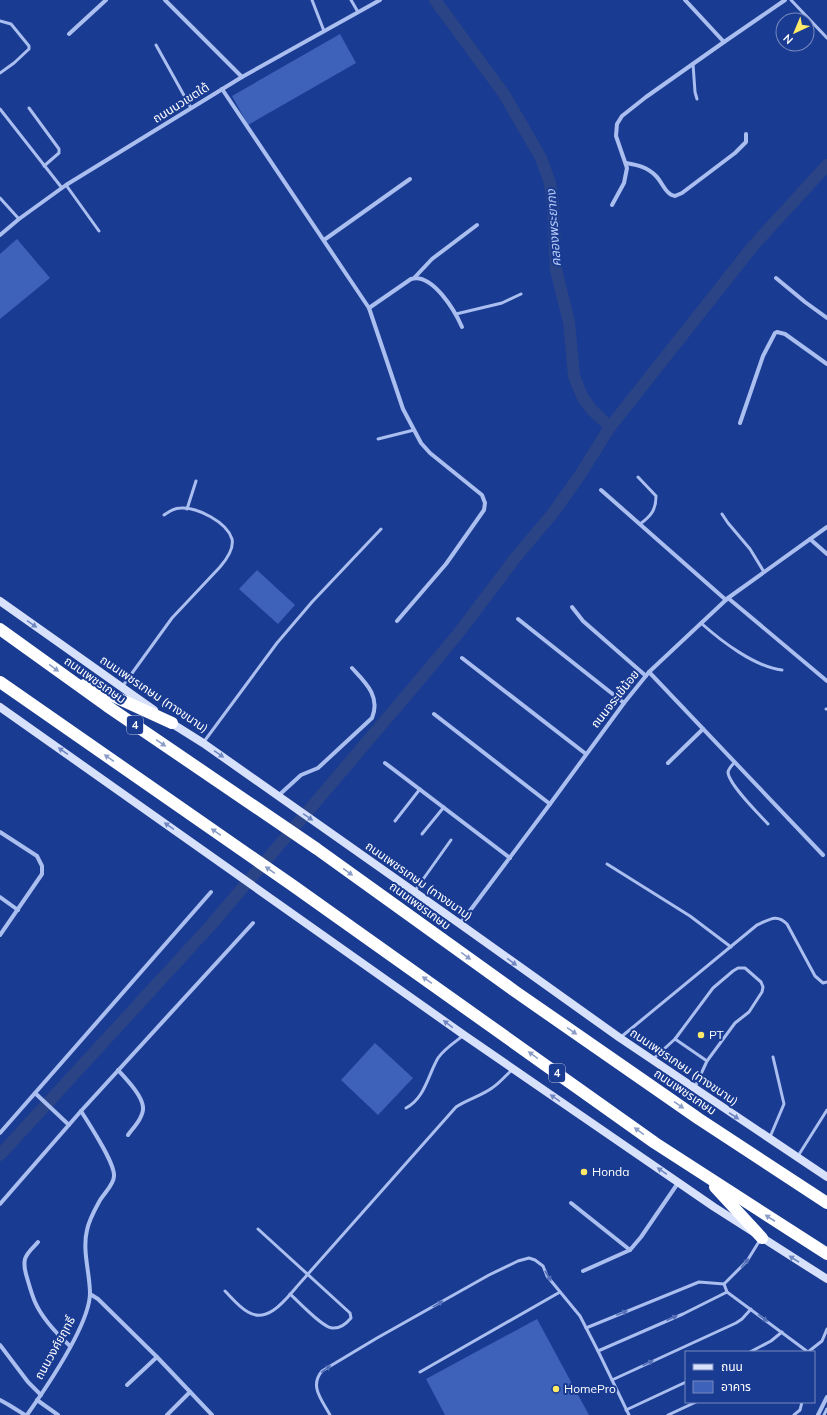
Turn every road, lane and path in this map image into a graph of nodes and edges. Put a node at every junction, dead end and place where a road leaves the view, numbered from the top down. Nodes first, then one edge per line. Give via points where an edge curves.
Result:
1 (106, 0) edge
2 (166, 0) edge
3 (312, 0) edge
4 (351, 0) edge
5 (380, 0) edge
6 (685, 0) edge
7 (785, 0) edge
8 (792, 0) edge
9 (358, 12) junction
10 (0, 22) edge
11 (324, 31) junction
12 (69, 34) dead end
13 (827, 38) edge
14 (724, 42) junction
15 (156, 45) dead end
16 (693, 64) junction
17 (0, 73) edge
18 (242, 77) junction
19 (222, 89) junction
20 (697, 99) dead end
21 (29, 108) dead end
22 (191, 108) junction
23 (0, 109) edge
24 (746, 134) dead end
25 (626, 163) junction
26 (44, 166) junction
27 (410, 179) dead end
28 (66, 185) junction
29 (62, 188) junction
30 (0, 198) edge
31 (612, 205) dead end
32 (19, 220) junction
33 (477, 225) dead end
34 (99, 231) dead end
35 (0, 236) edge
36 (324, 240) junction
37 (415, 277) junction
38 (776, 278) dead end
39 (521, 294) dead end
40 (369, 308) junction
41 (456, 314) junction
42 (827, 318) edge
43 (462, 327) dead end
44 (827, 364) edge
45 (740, 423) dead end
46 (414, 430) junction
47 (378, 439) dead end
48 (638, 477) dead end
49 (196, 481) dead end
50 (601, 490) dead end
51 (188, 508) junction
52 (722, 514) dead end
53 (164, 515) dead end
54 (640, 524) junction
55 (827, 527) edge
56 (380, 529) dead end
57 (810, 539) junction
58 (827, 554) edge
59 (764, 572) junction
60 (727, 599) junction
61 (0, 601) edge
62 (572, 607) dead end
63 (518, 619) dead end
64 (397, 621) dead end
65 (700, 623) junction
66 (0, 629) edge
67 (462, 658) dead end
68 (352, 668) dead end
69 (782, 670) dead end
70 (647, 674) junction
71 (0, 682) edge
72 (73, 682) junction
73 (827, 682) edge
74 (122, 687) junction
75 (0, 693) edge
76 (624, 703) junction
77 (0, 707) edge
78 (36, 707) junction
79 (434, 714) dead end
80 (172, 723) junction
81 (703, 729) junction
82 (203, 743) junction
83 (586, 754) junction
84 (735, 762) junction
85 (385, 763) dead end
86 (668, 763) dead end
87 (420, 789) junction
88 (281, 798) junction
89 (550, 804) junction
90 (444, 807) junction
91 (396, 821) dead end
92 (768, 824) dead end
93 (0, 832) edge
94 (422, 834) dead end
95 (451, 840) dead end
96 (824, 855) dead end
97 (510, 858) junction
98 (607, 864) dead end
99 (211, 892) dead end
100 (414, 892) junction
101 (0, 897) edge
102 (18, 910) junction
103 (253, 923) dead end
104 (460, 924) junction
105 (0, 935) edge
106 (731, 947) junction
107 (827, 982) edge
108 (464, 1035) junction
109 (620, 1038) junction
110 (675, 1039) junction
111 (773, 1057) dead end
112 (652, 1060) junction
113 (707, 1061) junction
114 (513, 1069) junction
115 (118, 1070) junction
116 (694, 1089) junction
117 (35, 1094) junction
118 (406, 1108) dead end
119 (827, 1110) edge
120 (82, 1111) junction
121 (69, 1125) junction
122 (0, 1133) edge
123 (128, 1135) dead end
124 (769, 1138) junction
125 (798, 1157) junction
126 (702, 1173) junction
127 (827, 1176) edge
128 (679, 1182) junction
129 (827, 1202) edge
130 (571, 1203) dead end
131 (0, 1204) edge
132 (258, 1229) dead end
133 (762, 1238) junction
134 (38, 1242) dead end
135 (630, 1250) junction
136 (827, 1254) edge
137 (583, 1271) dead end
138 (307, 1275) junction
139 (827, 1280) edge
140 (724, 1284) junction
141 (225, 1291) dead end
142 (560, 1292) junction
143 (726, 1292) junction
144 (90, 1294) junction
145 (290, 1294) junction
146 (751, 1309) junction
147 (586, 1328) junction
148 (827, 1329) edge
149 (782, 1332) junction
150 (0, 1344) edge
151 (70, 1346) junction
152 (598, 1351) junction
153 (752, 1351) edge
154 (807, 1351) edge
155 (809, 1351) edge
156 (157, 1357) junction
157 (420, 1372) dead end
158 (612, 1380) junction
159 (685, 1382) edge
160 (127, 1385) dead end
161 (190, 1392) junction
162 (41, 1395) junction
163 (827, 1397) edge
164 (0, 1400) edge
165 (37, 1400) junction
166 (694, 1403) edge
167 (802, 1403) edge
168 (827, 1409) edge
169 (626, 1410) junction
170 (26, 1415) edge
171 (58, 1415) edge
172 (167, 1415) edge
173 (212, 1415) edge
174 (330, 1415) edge
175 (629, 1415) edge
176 (668, 1415) edge
177 (794, 1415) edge
178 (818, 1415) edge
179 (824, 1415) edge

1 - 12 street
2 - 18 street
3 - 11 lane
4 - 9 lane
5 - 9 street, ถนนนวเขตใต้
6 - 14 street
7 - 14 street
8 - 13 lane
9 - 11 street, ถนนนวเขตใต้
10 - 17 lane via 11,24 29,49
11 - 18 street, ถนนนวเขตใต้
14 - 16 street
15 - 22 lane
16 - 20 lane
16 - 25 street via 622,116 617,124 616,136
18 - 19 street, ถนนนวเขตใต้
19 - 22 street, ถนนนวเขตใต้
19 - 36 street
21 - 26 lane via 59,149 59,153
22 - 28 street, ถนนนวเขตใต้
23 - 26 lane
24 - 25 street via 746,142 735,154 675,196 670,194 646,168
25 - 31 street via 624,183
26 - 29 lane
27 - 36 street
28 - 29 street, ถนนนวเขตใต้
28 - 34 lane
29 - 32 street, ถนนนวเขตใต้
30 - 32 lane
32 - 35 street, ถนนนวเขตใต้
33 - 37 street via 432,259
36 - 40 street
37 - 40 street
37 - 41 street via 428,282 441,292
38 - 42 street
39 - 41 lane via 502,303
40 - 46 street via 403,408
41 - 43 street
44 - 45 street via 785,334 775,333 763,356
46 - 47 lane
46 - 64 street via 430,453 482,496 485,503 484,510 446,564
48 - 54 lane via 656,496 651,516
49 - 51 lane
50 - 54 street
51 - 53 lane via 172,509
51 - 74 lane via 219,522 232,540 230,550 220,567 172,618
52 - 59 lane via 750,549
54 - 60 street
55 - 57 street, ถนนจระเข้น้อย
56 - 82 lane via 276,643
57 - 58 street
57 - 59 street, ถนนจระเข้น้อย
59 - 60 street, ถนนจระเข้น้อย
60 - 65 street, ถนนจระเข้น้อย
60 - 73 street
61 -> 74 main road, ถนนเพชรเกษม (ทางขนาน) / 4
62 - 70 street via 583,621
63 - 76 street
65 - 69 lane via 752,660 772,669
65 - 70 street, ถนนจระเข้น้อย
66 -> 72 highway, ถนนเพชรเกษม / 4
67 - 83 street
68 - 88 street via 372,691 375,711 372,718 318,768 301,775
70 - 76 street, ถนนจระเข้น้อย
70 - 81 street
71 - 78 highway, 4
72 - 80 highway via 100,690
72 -> 129 highway, ถนนเพชรเกษม / 4 via 699,1119
74 - 80 main road, ถนนเพชรเกษม (ทางขนาน) / 4
75 - 78 highway
76 - 83 street, ถนนจระเข้น้อย
108 -> 77 main road, 4
126 -> 78 highway, 4 via 655,1143
79 - 89 street
80 - 82 main road, ถนนเพชรเกษม (ทางขนาน) / 4
81 - 84 street
81 - 86 street
82 -> 88 main road, ถนนเพชรเกษม (ทางขนาน) / 4
83 - 89 street, ถนนจระเข้น้อย
84 - 92 lane via 729,770 729,776 739,792
84 - 96 street
85 - 87 street
87 - 90 street
87 - 91 lane
88 -> 100 main road, ถนนเพชรเกษม (ทางขนาน) / 4
89 - 97 street, ถนนจระเข้น้อย
90 - 94 lane
90 - 97 street
93 - 102 street via 37,856 42,866 42,874
95 - 100 lane
97 - 104 street, ถนนจระเข้น้อย
98 - 106 lane via 690,916
99 - 117 street
100 - 104 main road, ถนนเพชรเกษม (ทางขนาน) / 4
101 - 102 street
102 - 105 street
103 - 115 street
104 -> 109 main road, ถนนเพชรเกษม (ทางขนาน) / 4
106 - 107 lane via 757,925 774,917 782,919 815,976
106 - 109 lane
108 - 114 main road, 4
108 - 118 lane via 438,1059 420,1095
109 - 112 main road, ถนนเพชรเกษม (ทางขนาน) / 4
110 - 112 lane
110 - 113 lane
110 - 113 lane via 713,988 733,971 745,968 761,982 762,992 749,1012 735,1023
111 - 124 lane via 784,1104
112 - 116 main road, ถนนเพชรเกษม (ทางขนาน) / 4
113 - 116 lane
128 -> 114 main road, 4
114 - 138 lane via 493,1088 456,1107
115 - 120 street
115 - 123 street via 136,1092 143,1107 139,1120
116 -> 124 main road, ถนนเพชรเกษม (ทางขนาน) / 4
117 - 121 street
117 - 122 street
119 - 125 lane
120 - 121 street
120 - 144 street, ถนนวงศ์ยฤทธิ์ via 112,1165 114,1177 86,1231
121 - 131 street
124 - 125 main road, ถนนเพชรเกษม (ทางขนาน) / 4
125 - 127 main road, ถนนเพชรเกษม (ทางขนาน) / 4
126 - 133 highway
136 -> 126 highway, 4
128 - 133 main road, 4
128 - 135 street
130 - 135 street
132 - 138 lane
139 -> 133 main road, 4
140 -> 133 lane via 747,1261
134 - 151 street via 26,1255 25,1260 25,1269 35,1302 58,1335
135 - 137 street
138 - 145 lane
138 - 145 lane via 350,1313 351,1318 340,1327 330,1328
140 - 143 lane
147 -> 140 lane via 699,1282
141 - 145 lane via 246,1311 257,1316 275,1309
142 - 147 lane via 580,1316
142 - 157 lane
174 -> 142 lane via 318,1393 316,1382 322,1371 489,1275 529,1258 543,1266 547,1276
143 - 146 lane
152 -> 143 lane via 705,1304
144 - 151 street, ถนนวงศ์ยฤทธิ์ via 84,1318
144 - 156 street
146 -> 149 lane
158 -> 146 lane via 736,1323
147 - 152 lane
148 - 155 lane via 822,1341
149 - 153 lane
149 - 154 lane
150 - 162 street
151 - 162 street, ถนนวงศ์ยฤทธิ์
152 - 158 lane
156 - 160 street
156 - 161 street
158 - 169 lane
159 - 169 lane
161 - 172 street
161 - 173 street
162 - 165 street, ถนนวงศ์ยฤทธิ์
163 - 178 street
164 - 170 street
165 - 170 street, ถนนวงศ์ยฤทธิ์
165 - 171 street
166 - 176 lane
167 - 177 lane via 800,1410
168 - 179 lane
169 - 175 lane

